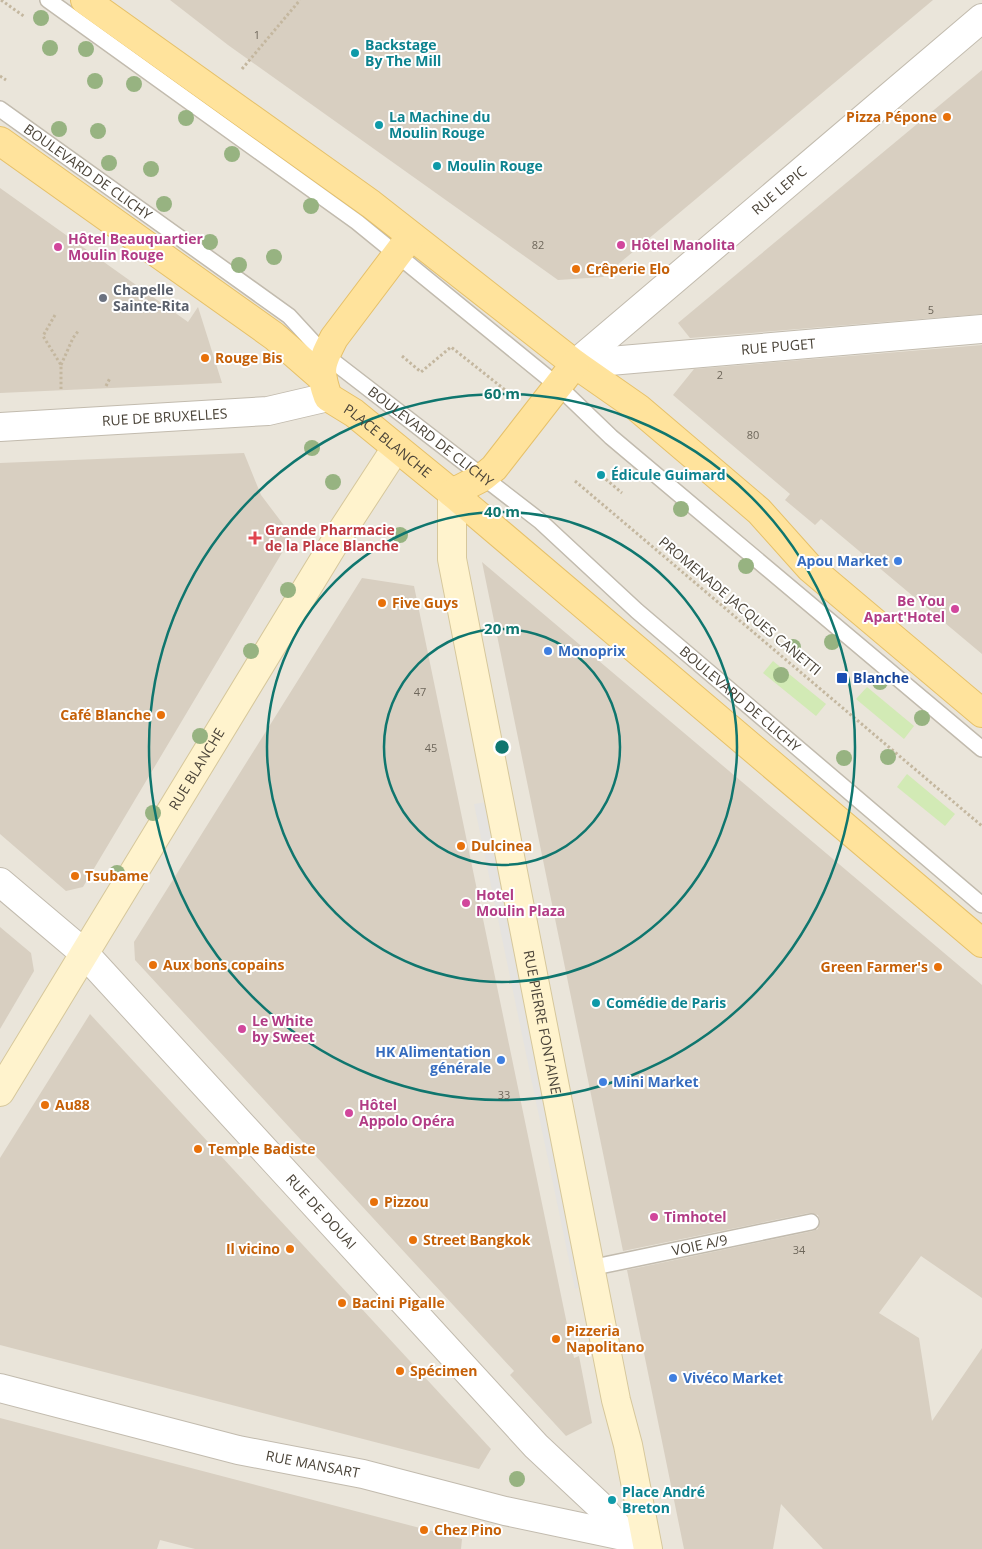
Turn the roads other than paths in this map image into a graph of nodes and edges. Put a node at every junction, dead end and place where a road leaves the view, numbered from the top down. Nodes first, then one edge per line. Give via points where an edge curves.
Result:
1 (48, 0) edge
2 (85, 0) edge
3 (982, 18) edge
4 (0, 109) edge
5 (0, 142) edge
6 (404, 246) junction
7 (982, 329) edge
8 (575, 364) junction
9 (324, 376) junction
10 (558, 386) junction
11 (0, 427) edge
12 (396, 448) junction
13 (483, 477) junction
14 (452, 493) junction
15 (982, 713) edge
16 (982, 749) edge
17 (0, 882) edge
18 (982, 905) edge
19 (982, 943) edge
20 (84, 953) junction
21 (0, 1092) edge
22 (811, 1222) dead end
23 (590, 1268) junction
24 (0, 1388) edge
25 (638, 1545) edge

1 - 6 lane via 321,196
2 - 6 main road via 371,204
3 - 8 street, RUE LEPIC
4 - 9 lane, BOULEVARD DE CLICHY via 288,316
5 - 9 main road, BOULEVARD DE CLICHY via 274,336
6 - 8 main road
6 - 9 main road via 334,338
6 - 10 lane
7 - 8 street, RUE PUGET
8 - 10 main road
8 - 15 main road via 638,408 751,504 810,568
9 - 11 street, RUE DE BRUXELLES via 268,411
9 - 12 main road, PLACE BLANCHE via 354,413
9 - 13 lane, BOULEVARD DE CLICHY
10 - 13 main road via 494,468
10 - 16 lane via 600,427
12 - 14 main road, PLACE BLANCHE
12 - 20 street, RUE BLANCHE via 338,537
13 - 14 main road
13 - 18 lane, BOULEVARD DE CLICHY via 540,521 637,612
14 - 19 main road
14 - 23 street, RUE PIERRE FONTAINE via 454,568
17 - 20 street, RUE DE DOUAI
20 - 21 street, RUE BLANCHE
20 - 25 street, RUE DE DOUAI via 536,1446
22 - 23 lane, VOIE A/9
23 - 25 street, RUE PIERRE FONTAINE
24 - 25 street, RUE MANSART via 238,1450 363,1474

